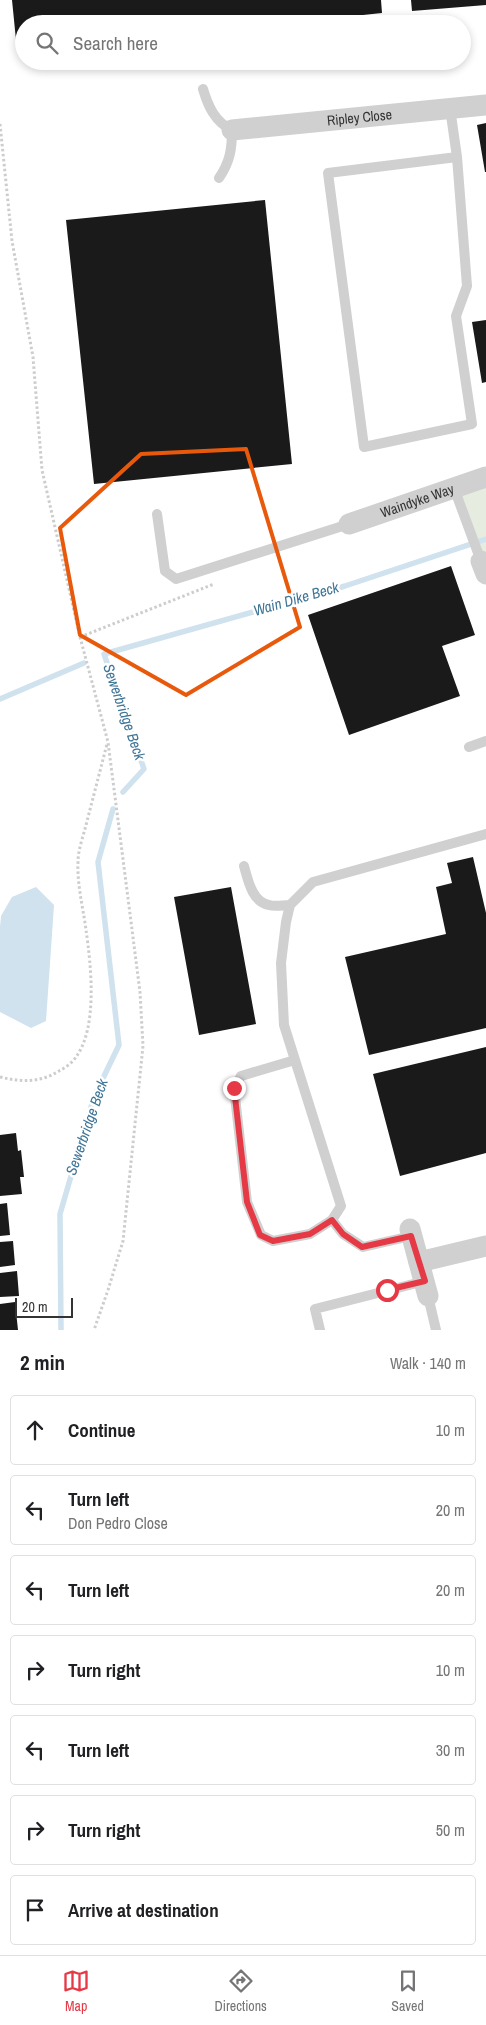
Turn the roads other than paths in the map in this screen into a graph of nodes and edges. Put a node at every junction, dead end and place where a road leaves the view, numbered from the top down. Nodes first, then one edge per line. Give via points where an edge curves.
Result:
1 (203, 89) dead end
2 (486, 105) edge
3 (450, 108) junction
4 (232, 130) junction
5 (457, 157) junction
6 (219, 178) dead end
7 (486, 477) edge
8 (454, 488) junction
9 (157, 514) dead end
10 (348, 524) joint
11 (483, 568) edge
12 (486, 741) edge
13 (469, 746) dead end
14 (486, 834) edge
15 (244, 866) dead end
16 (290, 905) junction
17 (295, 1060) junction
18 (332, 1220) junction
19 (411, 1233) joint
20 (486, 1246) edge
21 (424, 1280) junction
22 (320, 1330) edge
23 (436, 1330) edge

1 - 4 lane via 218,121
2 - 3 street, Ripley Close
3 - 4 street, Ripley Close
3 - 5 lane
4 - 6 lane via 230,158
5 - 5 lane via 328,173 364,447 472,424 456,316 467,286
7 - 8 street, Waindyke Way
8 - 10 street, Waindyke Way
8 - 11 lane
9 - 10 lane via 165,571 176,579
12 - 13 lane
14 - 16 lane via 313,882
15 - 16 lane via 250,888 260,900 268,905
16 - 17 lane via 281,963 284,1025
17 - 18 lane via 341,1206
17 - 18 lane via 241,1076 234,1088 247,1202 260,1235 273,1241 310,1234
18 - 19 lane via 343,1234 362,1247
19 - 21 street
20 - 21 street
21 - 22 lane via 315,1309
21 - 23 lane

